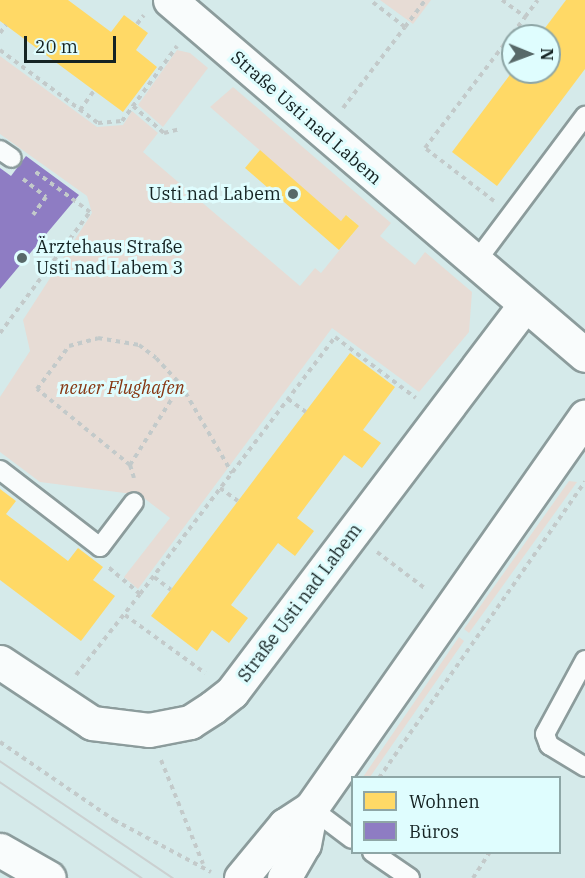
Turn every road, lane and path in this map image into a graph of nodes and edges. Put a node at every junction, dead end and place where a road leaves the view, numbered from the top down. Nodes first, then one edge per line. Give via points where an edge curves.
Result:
1 (170, 0) edge
2 (370, 0) edge
3 (425, 0) edge
4 (502, 0) edge
5 (538, 0) edge
6 (525, 17) junction
7 (195, 22) junction
8 (6, 25) dead end
9 (405, 27) junction
10 (0, 33) edge
11 (0, 50) edge
12 (94, 91) dead end
13 (133, 106) junction
14 (80, 110) junction
15 (585, 116) edge
16 (180, 129) dead end
17 (324, 133) junction
18 (37, 173) dead end
19 (22, 179) dead end
20 (512, 214) junction
21 (33, 215) dead end
22 (475, 263) junction
23 (525, 305) junction
24 (0, 333) edge
25 (585, 355) edge
26 (181, 385) junction
27 (288, 399) junction
28 (306, 412) dead end
29 (440, 417) junction
30 (581, 433) edge
31 (130, 465) junction
32 (0, 470) edge
33 (232, 473) junction
34 (585, 482) edge
35 (220, 488) junction
36 (238, 501) dead end
37 (134, 502) joint
38 (352, 534) junction
39 (100, 547) junction
40 (154, 576) junction
41 (171, 590) dead end
42 (140, 594) junction
43 (453, 609) junction
44 (125, 615) junction
45 (585, 660) edge
46 (0, 662) edge
47 (232, 692) junction
48 (55, 701) junction
49 (149, 730) junction
50 (0, 742) edge
51 (585, 768) edge
52 (380, 776) edge
53 (310, 808) junction
54 (351, 838) edge
55 (0, 850) edge
56 (489, 854) edge
57 (376, 856) edge
58 (48, 878) edge
59 (241, 878) edge
60 (284, 878) edge
61 (382, 878) edge
62 (410, 878) edge
63 (473, 878) edge

1 - 7 street, Straße Usti nad Labem
2 - 9 path
3 - 9 path
4 - 6 path
5 - 6 path
6 - 20 path via 425,148
7 - 13 path
7 - 17 street, Straße Usti nad Labem
8 - 10 path
9 - 17 path
11 - 14 path
12 - 14 path
13 - 14 path via 122,121 98,123
13 - 16 path via 164,133
15 - 20 lane
17 - 22 street, Straße Usti nad Labem
18 - 24 path via 90,212
19 - 21 path via 46,197
20 - 22 lane
22 - 23 street, Straße Usti nad Labem
23 - 25 street, Straße Usti nad Labem
23 - 29 street, Straße Usti nad Labem
26 - 31 path
26 - 31 path via 139,345 98,338 69,346 37,389
26 - 33 path
27 - 28 path
27 - 29 path via 334,337
27 - 33 path
29 - 38 street, Straße Usti nad Labem
30 - 43 street
31 - 37 path via 140,495
32 - 39 lane
33 - 35 path
34 - 52 path
35 - 36 path
35 - 40 path
37 - 39 lane
38 - 43 path
38 - 47 street, Straße Usti nad Labem
39 - 42 path via 112,574
40 - 41 path
40 - 42 path
42 - 44 path
43 - 53 street
44 - 47 path
44 - 48 path
45 - 51 lane via 545,734 549,745
46 - 48 street, Straße Usti nad Labem
47 - 49 street, Straße Usti nad Labem via 190,722
48 - 49 street, Straße Usti nad Labem via 92,723
49 - 50 path via 203,865 114,820
53 - 54 lane
53 - 59 street via 285,825
53 - 60 street via 304,844
55 - 58 street
56 - 63 path
57 - 61 lane
57 - 62 lane

